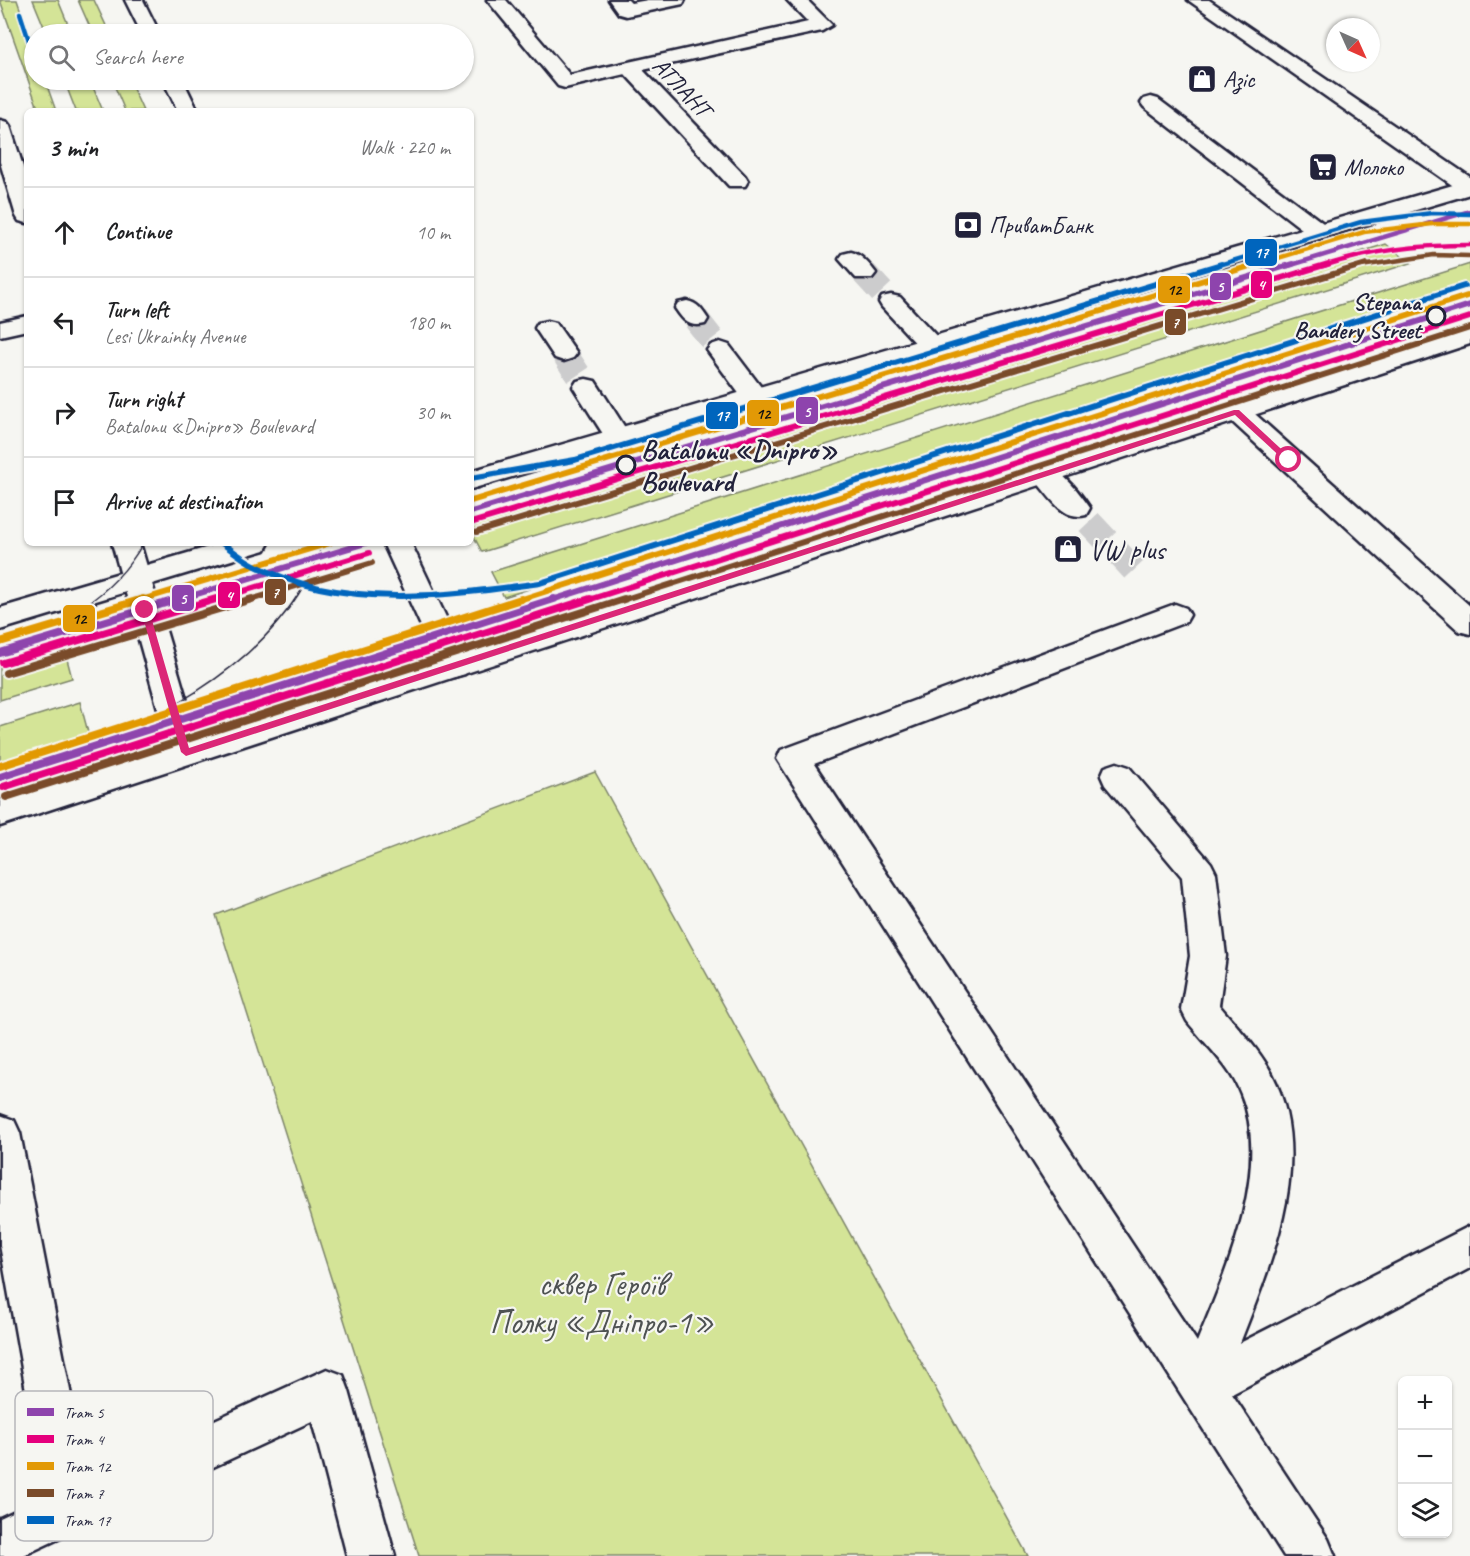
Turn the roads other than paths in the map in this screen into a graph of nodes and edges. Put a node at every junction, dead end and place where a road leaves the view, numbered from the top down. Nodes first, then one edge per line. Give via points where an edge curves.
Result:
1 (134, 0) edge
2 (496, 0) edge
3 (618, 0) edge
4 (676, 0) edge
5 (796, 0) edge
6 (1197, 0) edge
7 (146, 24) edge
8 (634, 73) junction
9 (178, 90) edge
10 (1151, 103) dead end
11 (187, 108) edge
12 (0, 126) edge
13 (1470, 187) edge
14 (24, 206) edge
15 (1319, 231) junction
16 (891, 302) tunnel mouth
17 (24, 324) edge
18 (547, 328) dead end
19 (0, 329) edge
20 (1470, 336) edge
21 (931, 345) junction
22 (720, 350) tunnel mouth
23 (564, 353) tunnel mouth
24 (586, 387) tunnel mouth
25 (755, 397) junction
26 (1236, 412) junction
27 (618, 437) junction
28 (1045, 474) junction
29 (474, 479) edge
30 (1076, 508) tunnel mouth
31 (127, 546) edge
32 (245, 546) edge
33 (398, 546) edge
34 (136, 578) junction
35 (1175, 615) dead end
36 (0, 619) edge
37 (1470, 623) edge
38 (454, 666) junction
39 (186, 752) junction
40 (1117, 776) dead end
41 (0, 813) edge
42 (0, 1133) edge
43 (1470, 1246) edge
44 (1200, 1387) junction
45 (48, 1391) edge
46 (213, 1444) edge
47 (15, 1535) edge
48 (0, 1542) edge
49 (372, 1556) edge
50 (1311, 1556) edge

1 - 7 main road
2 - 8 main road, АТЛАНТ via 565,82
3 - 4 main road via 626,10
5 - 8 main road, АТЛАНТ via 822,25
6 - 13 main road
8 - 8 main road, АТЛАНТ via 644,84 652,92 660,100 667,108 675,116 683,124 690,132 698,141 706,149 737,181 712,156 704,147 696,138 672,112
9 - 11 main road
10 - 15 main road
12 - 14 main road
13 - 15 main road
15 - 21 main road
16 - 21 main road
17 - 19 main road
18 - 23 main road
20 - 26 main road
21 - 25 main road
22 - 25 main road
24 - 27 main road
25 - 27 main road
26 - 28 main road
26 - 37 main road
27 - 29 main road
28 - 30 main road
28 - 38 main road
31 - 34 main road
32 - 34 main road
33 - 38 main road
34 - 36 main road
34 - 39 main road
35 - 44 main road via 793,759
38 - 39 main road
39 - 41 main road
40 - 44 main road via 1199,873 1208,956 1200,1010 1258,1087 1273,1131 1262,1220
42 - 45 main road
43 - 44 main road
44 - 50 main road
46 - 49 main road via 327,1391
47 - 48 main road

